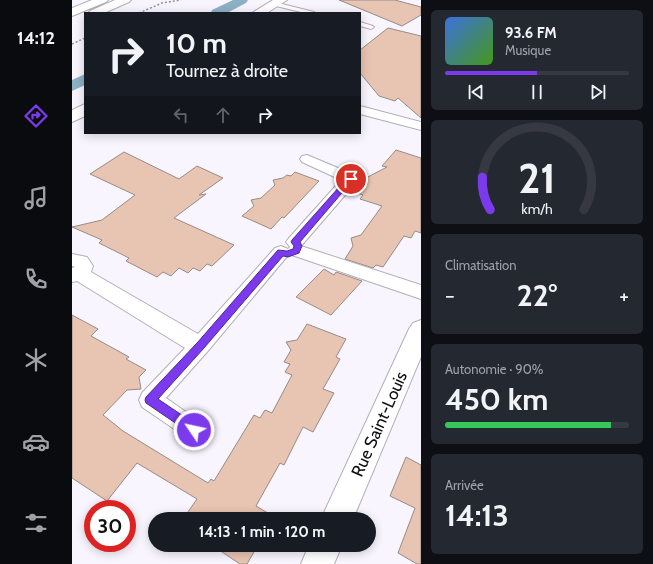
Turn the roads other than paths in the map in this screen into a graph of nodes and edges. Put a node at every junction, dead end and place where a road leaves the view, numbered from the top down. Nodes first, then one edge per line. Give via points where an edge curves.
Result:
1 (102, 0) edge
2 (125, 0) edge
3 (277, 2) edge
4 (72, 12) edge
5 (96, 12) edge
6 (260, 12) edge
7 (309, 12) edge
8 (84, 17) edge
9 (72, 22) edge
10 (361, 24) edge
11 (371, 27) dead end
12 (84, 110) edge
13 (361, 110) edge
14 (72, 117) edge
15 (421, 126) edge
16 (307, 159) dead end
17 (291, 248) junction
18 (74, 270) edge
19 (421, 292) edge
20 (421, 329) edge
21 (200, 346) junction
22 (194, 430) dead end
23 (341, 512) edge
24 (323, 552) edge
25 (318, 564) edge

1 - 4 main road
2 - 5 main road
3 - 6 main road
3 - 7 lane
8 - 9 main road
10 - 11 lane
12 - 14 main road
13 - 15 street
16 - 17 street via 351,179
17 - 19 street
17 - 21 street
18 - 21 street
20 - 23 main road, Rue Saint-Louis
21 - 22 street via 150,400
24 - 25 main road

